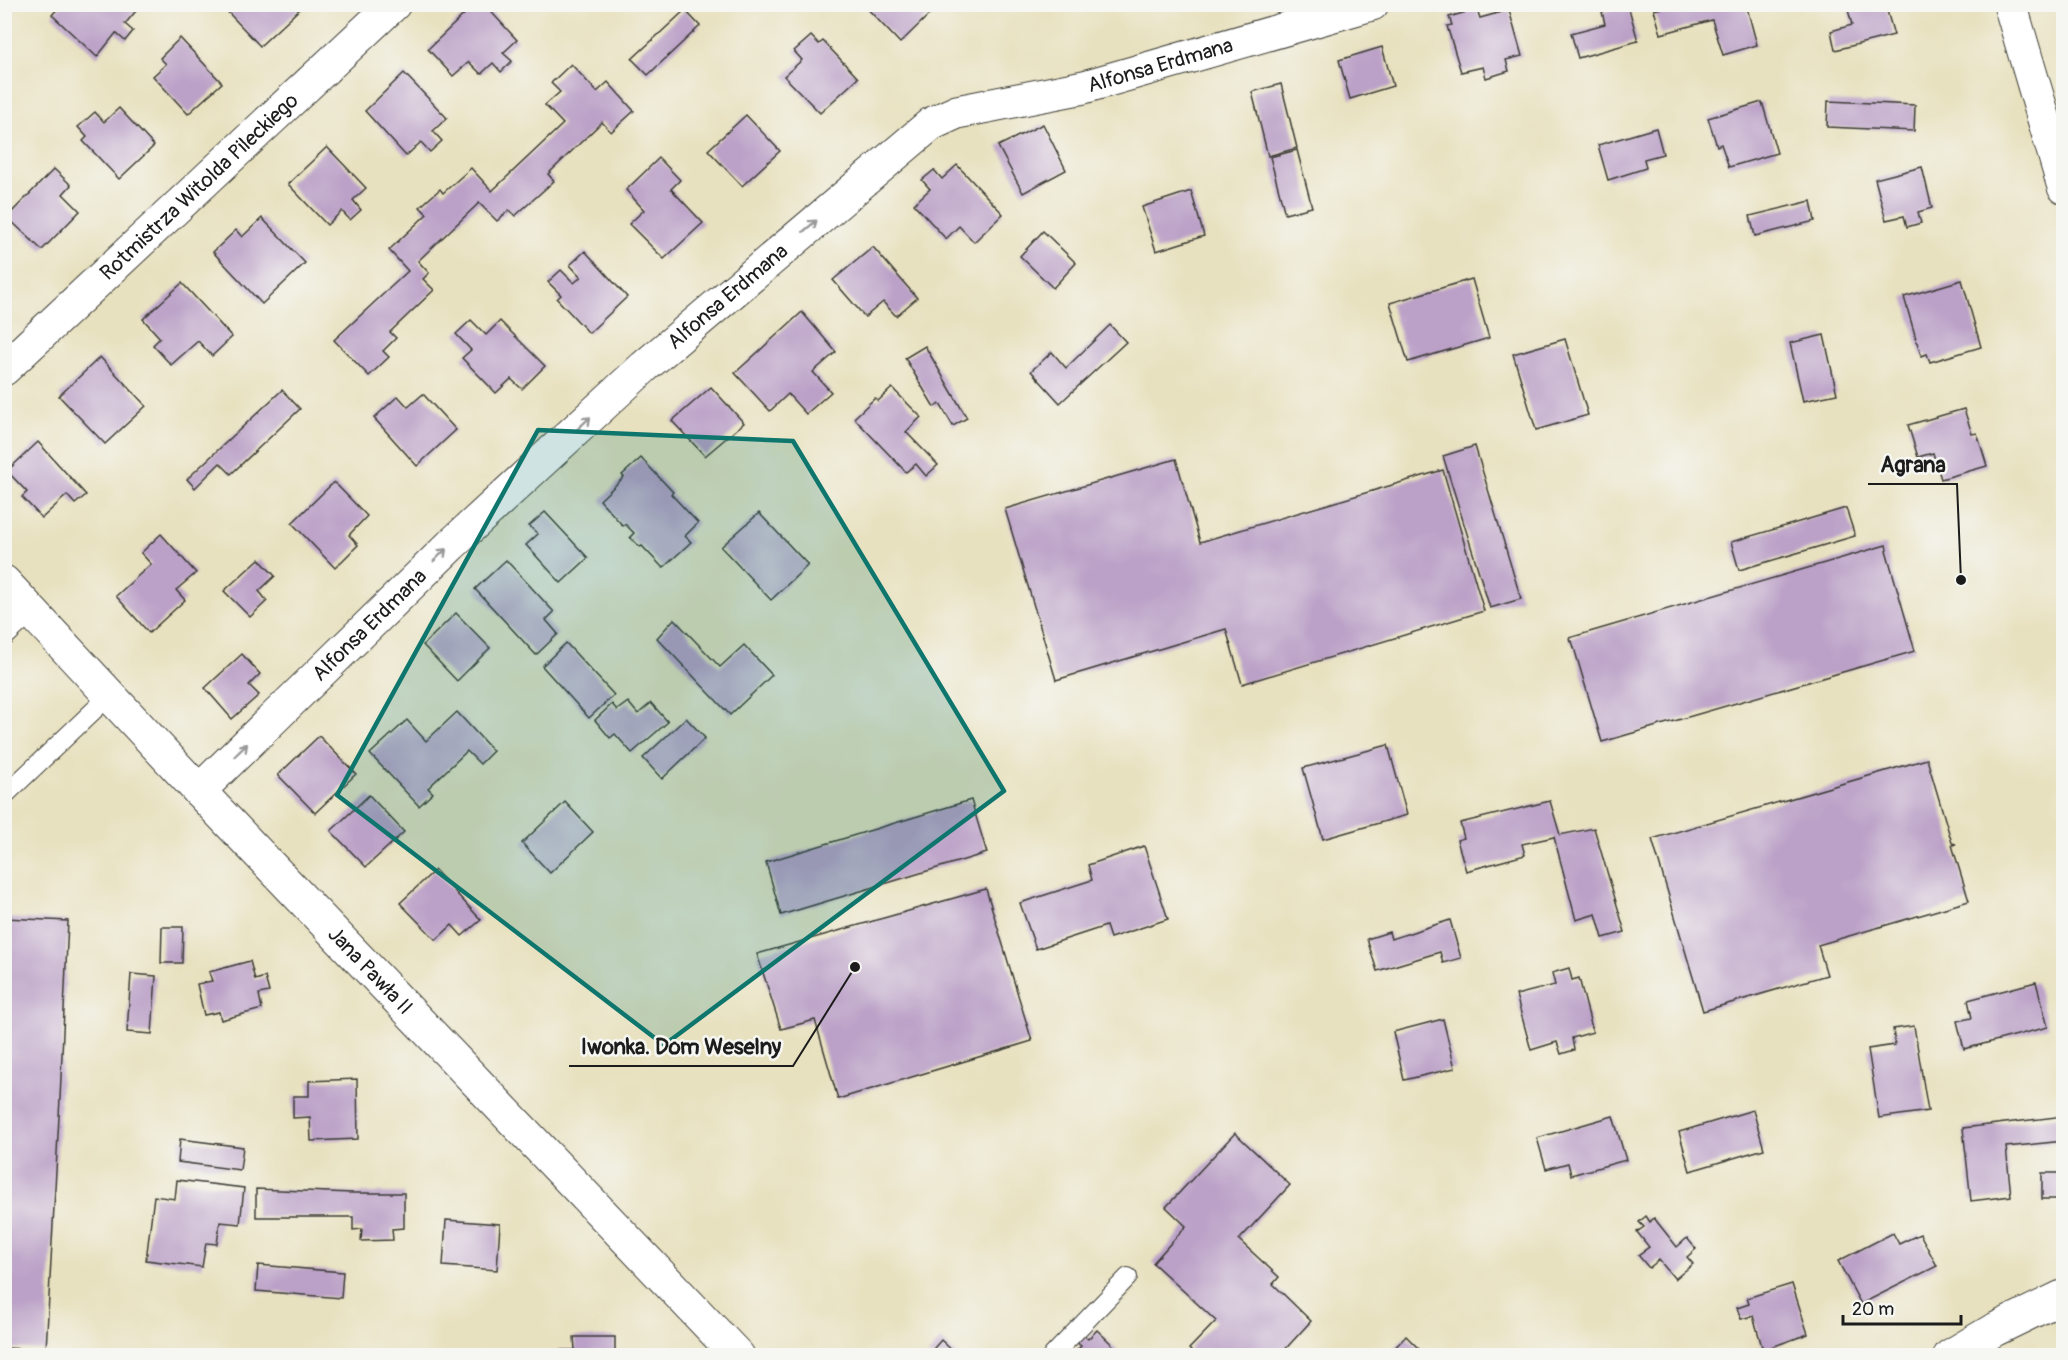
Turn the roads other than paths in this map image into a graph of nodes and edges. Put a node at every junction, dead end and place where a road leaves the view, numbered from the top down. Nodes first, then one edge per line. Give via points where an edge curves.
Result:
1 (394, 4) edge
2 (1372, 4) edge
3 (2010, 4) edge
4 (2064, 188) edge
5 (4, 369) edge
6 (4, 582) edge
7 (33, 612) junction
8 (4, 638) edge
9 (110, 695) junction
10 (199, 791) junction
11 (4, 796) edge
12 (1128, 1277) dead end
13 (2064, 1296) edge
14 (738, 1356) edge
15 (1052, 1356) edge
16 (1950, 1356) edge

1 - 5 street, Rotmistrza Witolda Pileckiego
10 -> 2 street, Alfonsa Erdmana via 451,545 644,367 930,124 957,112 1084,87
3 - 4 street
6 - 7 street, Jana Pawła II
7 - 8 lane
7 - 9 street, Jana Pawła II
9 - 10 street, Jana Pawła II
9 - 11 lane
10 - 14 street, Jana Pawła II
12 - 15 lane
13 - 16 street

